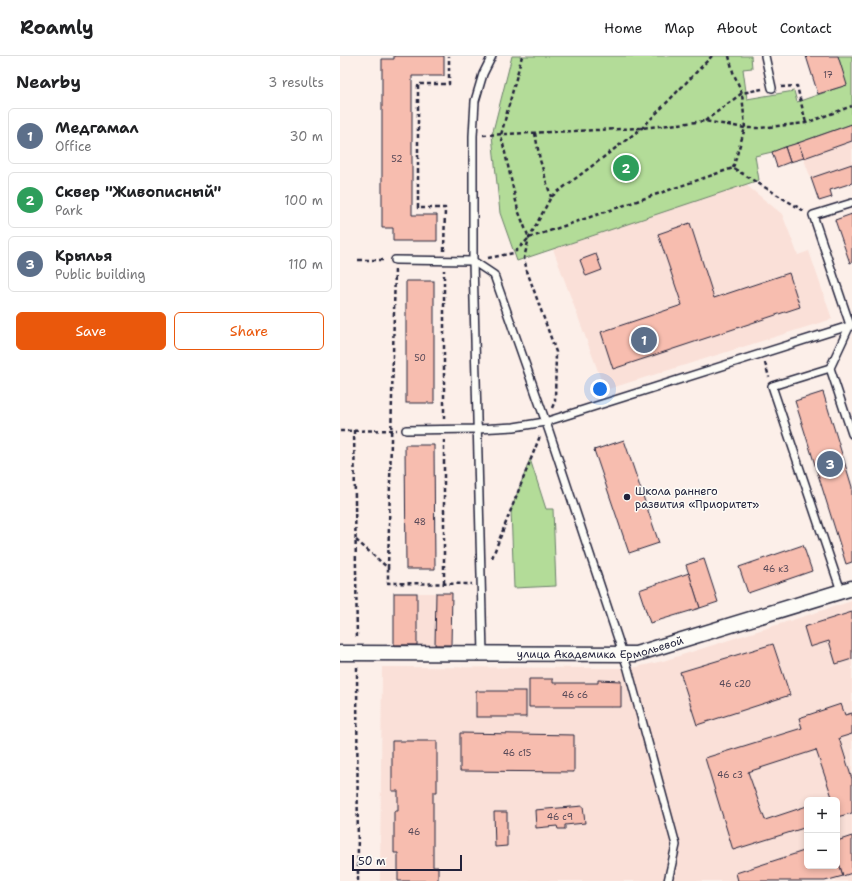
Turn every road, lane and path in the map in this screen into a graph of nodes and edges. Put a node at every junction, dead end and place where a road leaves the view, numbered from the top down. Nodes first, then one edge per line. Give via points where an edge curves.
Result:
1 (449, 56) edge
2 (492, 56) edge
3 (522, 56) edge
4 (712, 56) edge
5 (729, 56) edge
6 (765, 56) edge
7 (772, 88) junction
8 (742, 92) junction
9 (852, 106) edge
10 (705, 121) junction
11 (806, 123) junction
12 (642, 128) junction
13 (745, 128) junction
14 (535, 133) junction
15 (501, 135) junction
16 (473, 136) junction
17 (733, 168) junction
18 (551, 197) junction
19 (852, 203) edge
20 (813, 215) junction
21 (529, 238) junction
22 (358, 260) dead end
23 (395, 260) junction
24 (444, 260) junction
25 (473, 261) junction
26 (851, 325) edge
27 (764, 360) dead end
28 (830, 368) junction
29 (772, 386) junction
30 (545, 422) junction
31 (444, 429) junction
32 (478, 429) junction
33 (391, 430) junction
34 (406, 430) joint
35 (340, 431) edge
36 (852, 434) edge
37 (356, 540) dead end
38 (490, 562) dead end
39 (388, 568) junction
40 (444, 583) junction
41 (460, 584) dead end
42 (847, 589) edge
43 (340, 653) edge
44 (483, 654) junction
45 (623, 655) junction
46 (668, 881) edge

1 - 24 path via 449,84 418,84 418,208 445,208
2 - 16 lane via 483,74 475,101
3 - 15 path
4 - 12 path
5 - 8 path
6 - 7 lane
7 - 8 path
7 - 11 path via 797,86
8 - 10 path
8 - 13 path
9 - 11 path
10 - 12 path
10 - 13 path
11 - 13 path
12 - 14 path
12 - 18 path
13 - 17 path
14 - 15 path
14 - 18 path
15 - 16 path
15 - 21 path via 518,210
16 - 25 lane
17 - 20 path
17 - 21 path
18 - 21 path
19 - 20 lane
20 - 26 lane
21 - 25 path via 514,253
21 - 30 path via 524,258 527,272 556,352 555,401
22 - 23 path
23 - 24 lane
23 - 33 path
24 - 25 lane
24 - 31 path
25 - 30 lane via 494,275
25 - 32 lane
26 - 28 lane
26 - 30 lane
27 - 29 path
28 - 29 lane
28 - 36 lane
29 - 42 lane
30 - 32 lane
30 - 38 path
30 - 45 lane
31 - 32 lane
31 - 34 lane
31 - 40 path
32 - 44 lane
33 - 34 path
33 - 35 path
33 - 39 path
37 - 39 path
39 - 40 path via 388,583
40 - 41 path
42 - 45 street, улица Академика Ермольевой via 656,649
43 - 44 street, улица Академика Ермольевой
44 - 45 street, улица Академика Ермольевой
45 - 46 lane via 676,845

